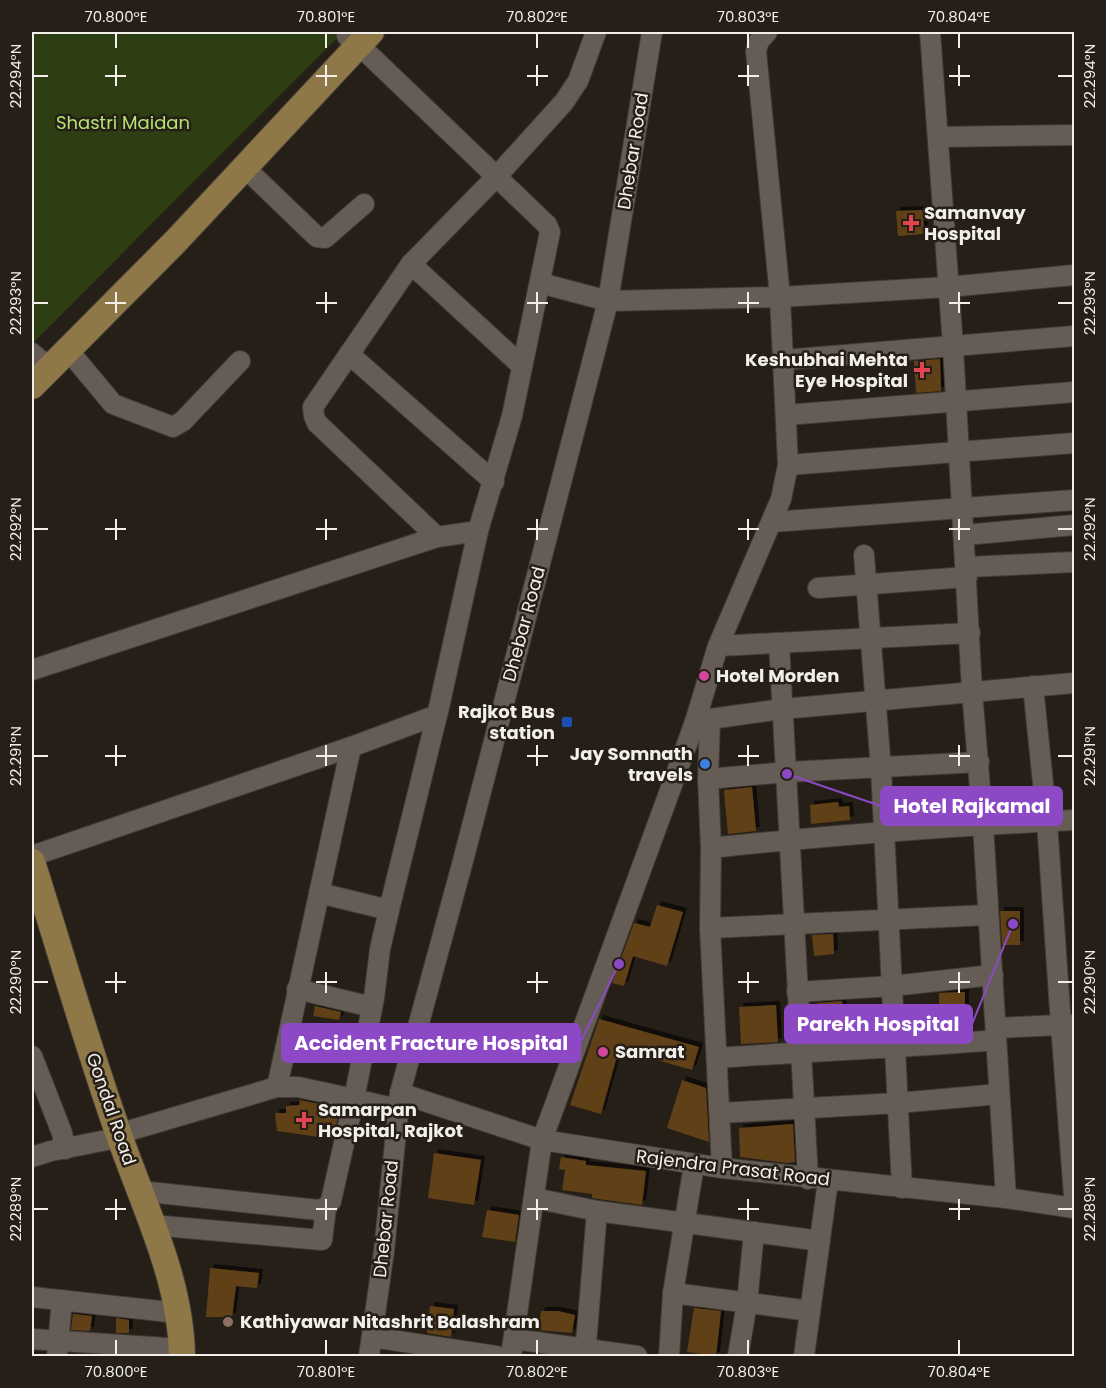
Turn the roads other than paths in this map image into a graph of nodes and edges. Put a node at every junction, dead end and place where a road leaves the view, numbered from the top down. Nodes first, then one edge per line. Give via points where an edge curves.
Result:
1 (596, 32) edge
2 (652, 32) edge
3 (767, 32) edge
4 (930, 32) edge
5 (357, 36) edge
6 (1074, 135) edge
7 (938, 137) junction
8 (244, 167) junction
9 (496, 176) junction
10 (364, 204) dead end
11 (411, 264) junction
12 (1074, 276) edge
13 (540, 283) junction
14 (948, 287) junction
15 (780, 297) junction
16 (608, 301) junction
17 (1074, 336) edge
18 (953, 346) junction
19 (68, 350) junction
20 (349, 354) junction
21 (34, 359) edge
22 (784, 360) junction
23 (240, 361) dead end
24 (522, 366) junction
25 (32, 386) edge
26 (1074, 392) edge
27 (956, 402) junction
28 (786, 415) junction
29 (1074, 443) edge
30 (960, 451) junction
31 (788, 465) junction
32 (494, 483) junction
33 (1074, 500) edge
34 (962, 510) junction
35 (772, 522) junction
36 (1074, 525) edge
37 (478, 531) junction
38 (964, 535) junction
39 (437, 537) junction
40 (864, 555) dead end
41 (1074, 562) edge
42 (967, 572) junction
43 (866, 584) junction
44 (818, 588) dead end
45 (970, 633) junction
46 (870, 639) junction
47 (779, 643) junction
48 (718, 646) junction
49 (32, 670) edge
50 (1074, 683) edge
51 (1033, 687) junction
52 (972, 691) junction
53 (876, 702) junction
54 (782, 709) junction
55 (437, 715) junction
56 (702, 720) junction
57 (351, 747) junction
58 (979, 762) junction
59 (881, 769) junction
60 (787, 772) junction
61 (708, 779) junction
62 (1074, 820) edge
63 (1047, 822) junction
64 (983, 825) junction
65 (884, 833) junction
66 (788, 840) junction
67 (711, 848) junction
68 (32, 856) edge
69 (32, 862) edge
70 (319, 893) junction
71 (32, 909) edge
72 (388, 910) junction
73 (988, 915) junction
74 (889, 920) junction
75 (794, 925) junction
76 (710, 928) junction
77 (993, 975) junction
78 (892, 986) junction
79 (297, 989) junction
80 (798, 992) junction
81 (372, 1007) junction
82 (1068, 1025) edge
83 (996, 1034) junction
84 (895, 1048) junction
85 (801, 1052) junction
86 (32, 1056) edge
87 (717, 1058) junction
88 (276, 1087) junction
89 (999, 1094) junction
90 (354, 1099) junction
91 (399, 1101) junction
92 (898, 1103) junction
93 (804, 1108) junction
94 (720, 1113) junction
95 (113, 1137) junction
96 (542, 1140) junction
97 (65, 1149) junction
98 (32, 1157) edge
99 (693, 1165) junction
100 (722, 1168) junction
101 (808, 1179) junction
102 (828, 1181) junction
103 (902, 1188) junction
104 (140, 1191) junction
105 (1074, 1196) edge
106 (534, 1198) junction
107 (1006, 1198) junction
108 (326, 1208) junction
109 (1074, 1208) edge
110 (597, 1210) junction
111 (684, 1222) junction
112 (153, 1226) junction
113 (754, 1232) junction
114 (820, 1241) junction
115 (673, 1293) junction
116 (32, 1297) edge
117 (62, 1300) junction
118 (747, 1303) junction
119 (810, 1311) junction
120 (170, 1312) junction
121 (32, 1339) edge
122 (371, 1347) edge
123 (512, 1348) edge
124 (58, 1349) edge
125 (174, 1353) edge
126 (585, 1353) edge
127 (496, 1356) edge
128 (637, 1356) edge
129 (669, 1356) edge
130 (738, 1356) edge
131 (804, 1356) edge

1 - 9 street via 578,81 564,102
2 - 16 street, Dhebar Road
3 - 15 street via 756,51
4 - 7 street
5 - 8 main road
5 - 9 street
5 - 21 main road
6 - 7 street
7 - 14 street
8 - 10 street via 317,237 325,238
8 - 19 main road
9 - 11 street
9 - 13 street via 550,232
11 - 20 street
11 - 24 street
12 - 14 street
13 - 16 street
13 - 24 street
14 - 15 street
14 - 18 street
15 - 16 street
15 - 22 street
16 - 91 street, Dhebar Road
17 - 18 street
18 - 22 street
18 - 27 street
19 - 23 street via 113,404 173,427
19 - 25 main road
20 - 32 street
20 - 39 street via 313,407 317,423
22 - 28 street
24 - 32 street
26 - 27 street
27 - 28 street
27 - 30 street
28 - 31 street
29 - 30 street
30 - 31 street
30 - 34 street
31 - 35 street
32 - 37 street
33 - 34 street
34 - 35 street
34 - 38 street
35 - 48 street
36 - 38 street
37 - 39 street
37 - 55 street
38 - 42 street
39 - 49 street
40 - 43 street
41 - 42 street
42 - 43 street
42 - 45 street
43 - 44 street
43 - 46 street
45 - 46 street
45 - 52 street
46 - 47 street
46 - 53 street
47 - 48 street
47 - 54 street
48 - 56 street
50 - 51 street
51 - 52 street
51 - 63 street
52 - 53 street
52 - 58 street
53 - 54 street
53 - 59 street
54 - 56 street
54 - 60 street
55 - 57 street
55 - 72 street
56 - 61 street
56 - 96 street
57 - 68 street
57 - 70 street
58 - 59 street
58 - 64 street
59 - 60 street
59 - 65 street
60 - 61 street
60 - 66 street
61 - 67 street
62 - 63 street
63 - 64 street
63 - 82 street
64 - 65 street
64 - 73 street
65 - 66 street
65 - 74 street
66 - 67 street
66 - 75 street
67 - 76 street
69 - 95 main road, Gondal Road
70 - 72 street
70 - 79 street
71 - 95 main road, Gondal Road
72 - 81 street
73 - 74 street
73 - 77 street
74 - 75 street
74 - 78 street
75 - 76 street
75 - 80 street
76 - 87 street
77 - 78 street
77 - 83 street
78 - 80 street
78 - 84 street
79 - 81 street
79 - 88 street
80 - 85 street
81 - 90 street
82 - 83 street
82 - 105 street
83 - 84 street
83 - 89 street
84 - 85 street
84 - 92 street
85 - 87 street
85 - 93 street
86 - 97 street
87 - 94 street
88 - 90 street, Rajendra Prasat Road via 298,1087
88 - 95 street, Rajendra Prasat Road
89 - 92 street
89 - 107 street
90 - 91 street, Rajendra Prasat Road
90 - 108 street via 331,1202
91 - 96 street, Rajendra Prasat Road
91 - 122 street, Dhebar Road
92 - 93 street
92 - 103 street
93 - 94 street
93 - 101 street
94 - 100 street
95 - 97 street, Rajendra Prasat Road
95 - 104 main road, Gondal Road
95 - 120 main road, Gondal Road
96 - 99 street, Rajendra Prasat Road
96 - 106 street
97 - 98 street, Rajendra Prasat Road
99 - 100 street, Rajendra Prasat Road
99 - 111 street
100 - 101 street, Rajendra Prasat Road
101 - 102 street, Rajendra Prasat Road
102 - 103 street, Rajendra Prasat Road
102 - 114 street
103 - 107 street, Rajendra Prasat Road
104 - 108 street
104 - 112 main road, Gondal Road
106 - 110 street
106 - 123 street
107 - 109 street, Rajendra Prasat Road
108 - 112 street via 322,1240
110 - 111 street
110 - 126 street
111 - 113 street
111 - 115 street
112 - 120 main road, Gondal Road via 167,1263
113 - 114 street
113 - 118 street
114 - 119 street
115 - 118 street
115 - 129 street
116 - 117 street
117 - 120 street
117 - 124 street
118 - 119 street
118 - 130 street
119 - 131 street
120 - 125 main road, Gondal Road
121 - 124 street
122 - 127 street
123 - 126 street
124 - 125 street
126 - 128 street

